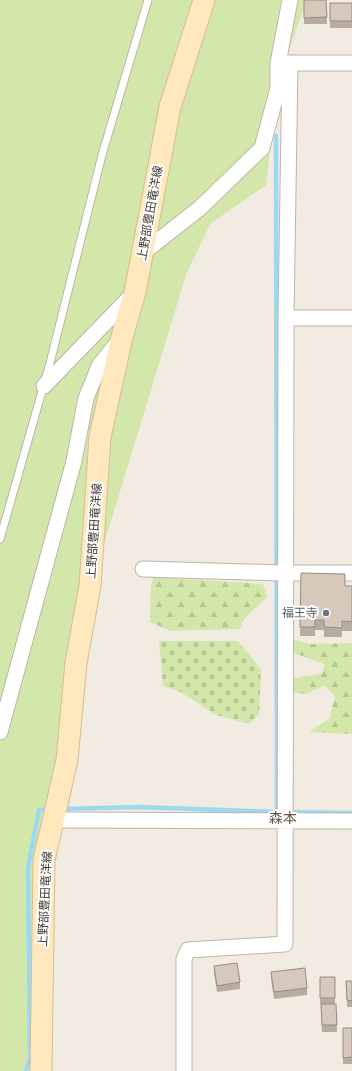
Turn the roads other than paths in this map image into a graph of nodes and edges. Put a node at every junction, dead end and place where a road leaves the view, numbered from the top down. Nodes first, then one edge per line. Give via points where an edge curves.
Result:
1 (148, 0) edge
2 (204, 0) edge
3 (290, 0) edge
4 (284, 63) junction
5 (352, 63) edge
6 (144, 252) junction
7 (135, 292) junction
8 (286, 318) junction
9 (352, 318) edge
10 (122, 337) junction
11 (44, 386) junction
12 (0, 539) edge
13 (143, 569) dead end
14 (285, 573) junction
15 (352, 573) edge
16 (0, 732) edge
17 (53, 820) junction
18 (284, 821) junction
19 (352, 822) edge
20 (41, 1071) edge
21 (184, 1071) edge

1 - 11 lane via 102,155
2 - 6 main road, 上野部豊田竜洋線 via 170,107
3 - 4 street
4 - 5 street
4 - 6 street via 262,148 200,208
4 - 8 street
6 - 7 main road, 上野部豊田竜洋線
7 - 10 main road, 上野部豊田竜洋線
7 - 11 street
8 - 9 street
8 - 14 street
10 - 16 street via 99,366 86,398 74,461
10 - 17 main road, 上野部豊田竜洋線 via 100,437 90,586 76,663 66,760
11 - 12 lane
13 - 14 street
14 - 15 street
14 - 18 street
17 - 18 street
17 - 20 main road, 上野部豊田竜洋線 via 44,860
18 - 19 street
18 - 21 street via 285,944 188,950 184,959

